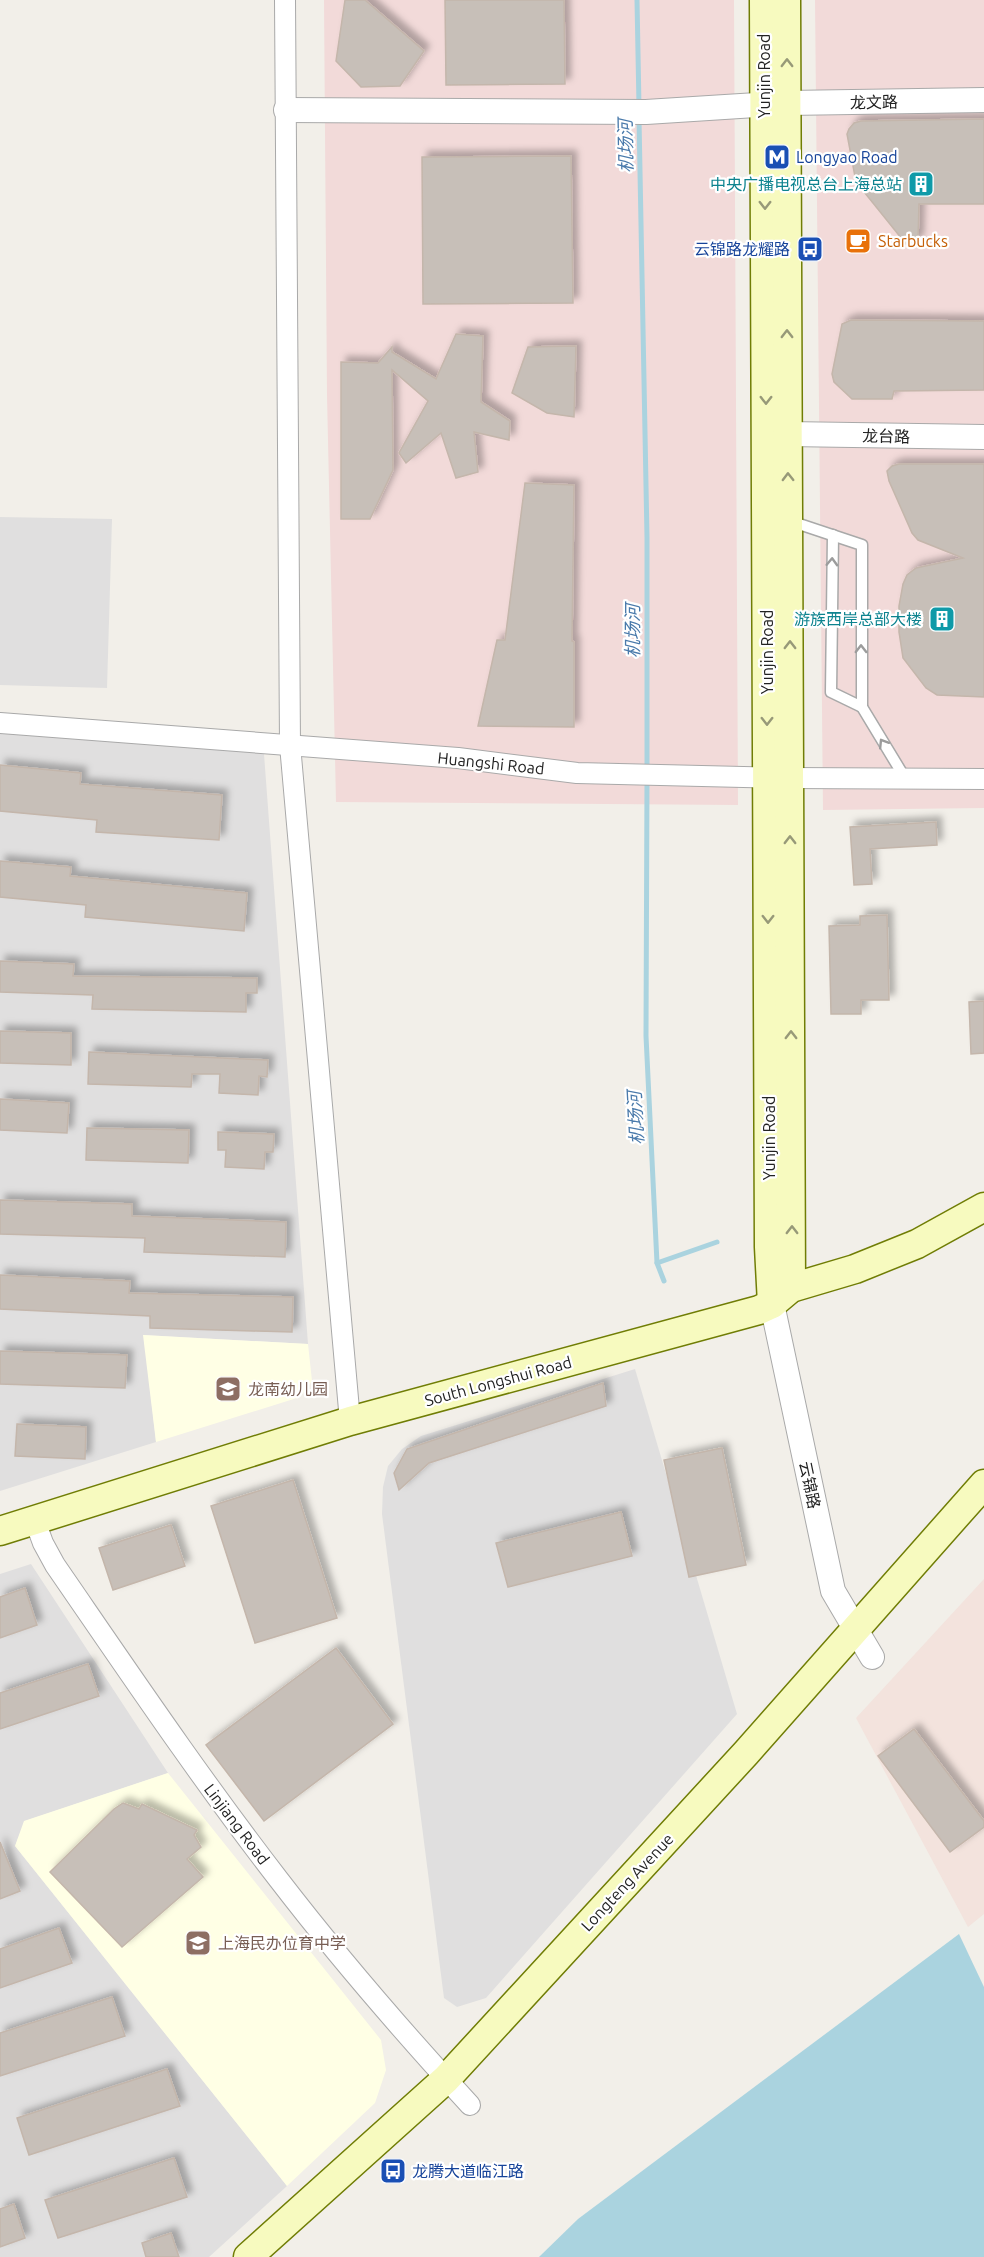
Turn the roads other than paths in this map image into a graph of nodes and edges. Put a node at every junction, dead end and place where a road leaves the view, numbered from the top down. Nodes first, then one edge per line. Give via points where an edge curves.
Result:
1 (285, 0) edge
2 (764, 0) edge
3 (786, 0) edge
4 (984, 100) edge
5 (776, 103) junction
6 (286, 110) junction
7 (787, 434) junction
8 (984, 437) edge
9 (789, 520) junction
10 (833, 535) junction
11 (862, 707) junction
12 (0, 723) edge
13 (290, 745) junction
14 (778, 777) junction
15 (905, 778) junction
16 (984, 779) edge
17 (984, 1207) edge
18 (782, 1296) junction
19 (350, 1421) junction
20 (984, 1484) edge
21 (984, 1512) edge
22 (34, 1521) junction
23 (0, 1531) edge
24 (864, 1643) junction
25 (458, 2092) junction
26 (248, 2257) edge
27 (276, 2257) edge

1 - 6 street
2 - 5 main road, Yunjin Road
5 -> 3 main road, Yunjin Road
4 - 5 street, 龙文路
5 - 6 street, 龙文路 via 639,112
7 -> 5 main road, Yunjin Road
5 -> 14 main road, Yunjin Road
6 - 13 street
7 - 8 street, 龙台路
9 -> 7 main road, Yunjin Road
9 - 10 lane
14 -> 9 main road, Yunjin Road
11 -> 10 lane via 831,692
11 -> 10 lane via 862,545
15 -> 11 lane
12 - 13 street, Huangshi Road
13 - 14 street, Huangshi Road via 577,773
13 - 19 street
14 - 15 street, Huangshi Road
14 - 18 main road, Yunjin Road
15 - 16 street, Huangshi Road
17 - 18 main road, South Longshui Road via 888,1257
18 - 19 main road, South Longshui Road
18 - 24 street, 云锦路 via 833,1591
19 - 22 main road, South Longshui Road
20 - 24 main road, Longteng Avenue
21 - 24 main road, Longteng Avenue
22 - 23 main road, South Longshui Road
22 - 25 street, Linjiang Road via 55,1565 186,1755 377,2002
24 - 25 main road, Longteng Avenue via 746,1753
25 - 26 main road, Longteng Avenue
25 - 27 main road, Longteng Avenue

